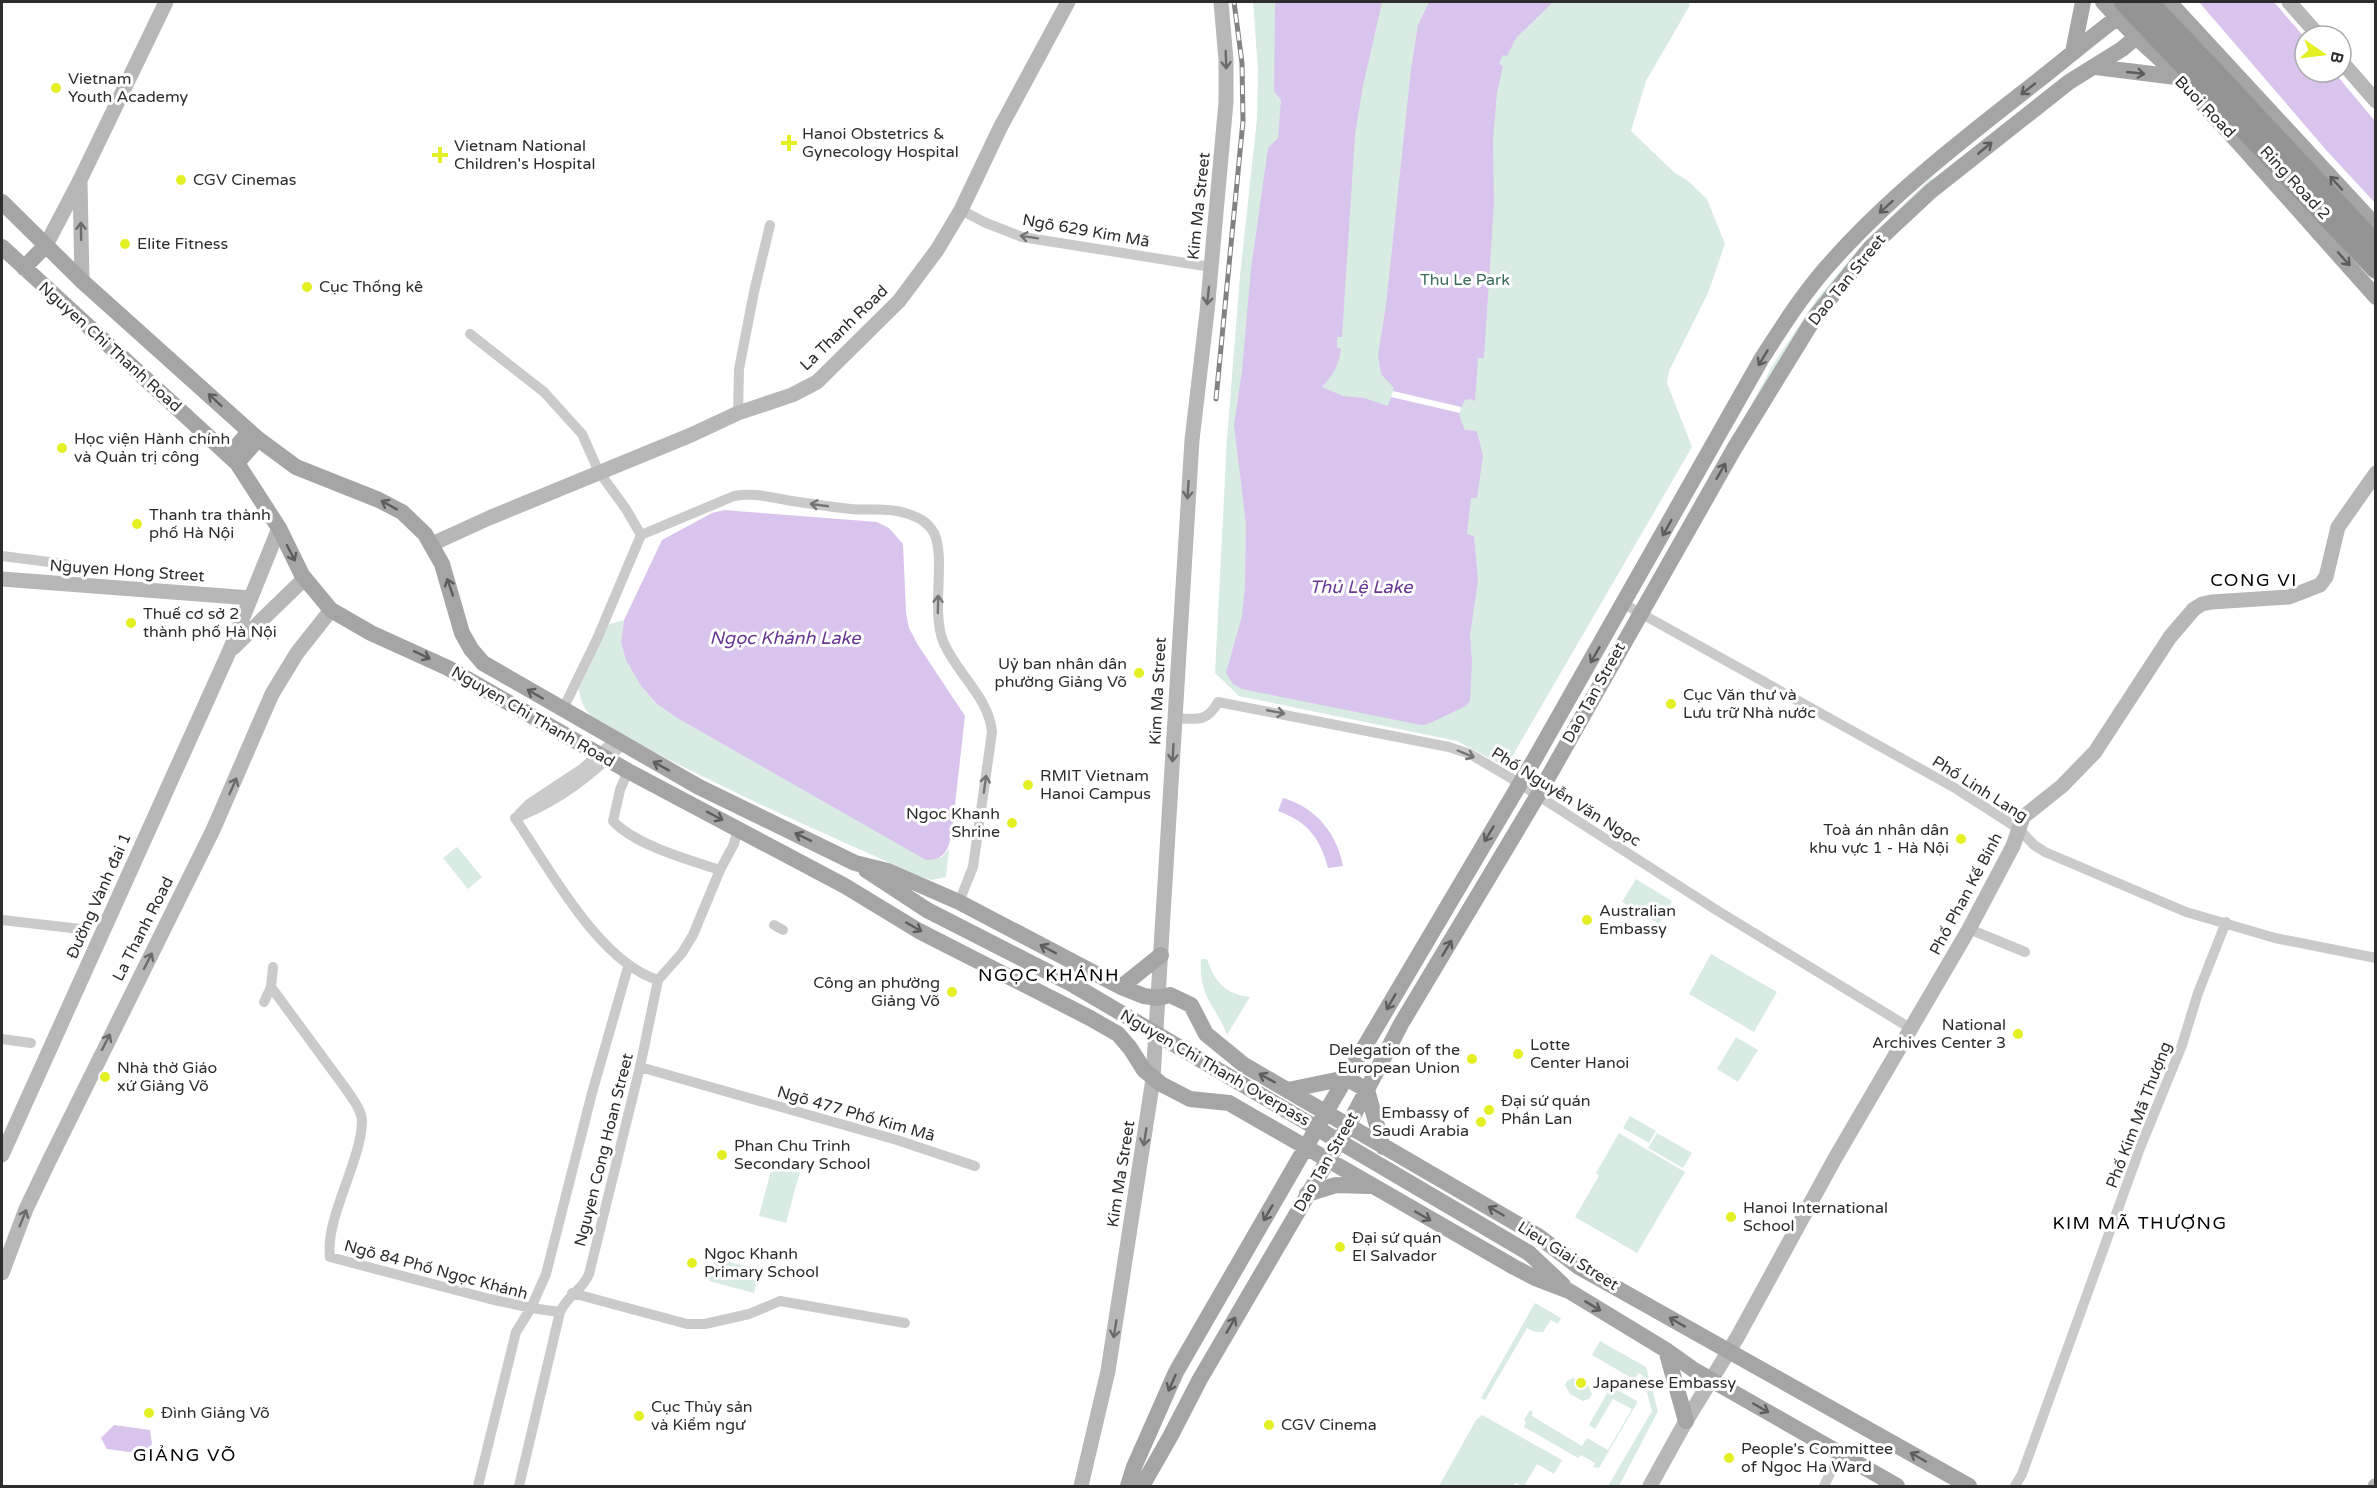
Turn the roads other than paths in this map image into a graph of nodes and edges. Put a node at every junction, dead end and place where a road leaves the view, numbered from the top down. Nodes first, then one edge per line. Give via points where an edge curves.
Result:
1 (166, 2) edge
2 (1068, 2) edge
3 (1221, 2) edge
4 (2083, 2) edge
5 (2103, 2) edge
6 (2139, 2) edge
7 (2148, 2) edge
8 (2289, 2) edge
9 (2174, 3) edge
10 (2120, 9) edge
11 (2308, 24) edge
12 (2136, 38) junction
13 (2201, 38) junction
14 (2073, 52) junction
15 (2096, 67) junction
16 (2173, 73) junction
17 (2353, 75) edge
18 (2220, 90) junction
19 (2376, 101) edge
20 (1930, 169) junction
21 (80, 180) junction
22 (1940, 185) junction
23 (2, 202) edge
24 (961, 210) junction
25 (770, 225) dead end
26 (2376, 226) edge
27 (46, 245) junction
28 (2376, 245) edge
29 (2, 247) edge
30 (1211, 267) junction
31 (24, 268) junction
32 (2376, 269) edge
33 (82, 281) junction
34 (2376, 297) edge
35 (470, 334) dead end
36 (738, 413) junction
37 (254, 436) junction
38 (233, 459) junction
39 (599, 472) junction
40 (2376, 473) edge
41 (279, 528) junction
42 (641, 535) junction
43 (432, 544) junction
44 (2, 556) edge
45 (65, 564) dead end
46 (305, 578) junction
47 (2, 579) edge
48 (251, 598) junction
49 (1624, 604) junction
50 (332, 610) junction
51 (1639, 613) junction
52 (229, 652) junction
53 (483, 663) junction
54 (471, 681) junction
55 (563, 709) junction
56 (1174, 718) junction
57 (619, 742) junction
58 (603, 757) junction
59 (628, 771) junction
60 (1520, 784) junction
61 (1538, 795) junction
62 (738, 828) junction
63 (2019, 829) junction
64 (1473, 861) junction
65 (855, 863) junction
66 (720, 870) junction
67 (1491, 872) junction
68 (845, 886) junction
69 (958, 902) junction
70 (927, 910) junction
71 (2, 920) edge
72 (2226, 922) junction
73 (81, 929) dead end
74 (1970, 929) junction
75 (2025, 952) dead end
76 (1161, 955) junction
77 (2376, 958) edge
78 (628, 966) junction
79 (273, 967) dead end
80 (1103, 978) junction
81 (658, 980) junction
82 (271, 987) junction
83 (1121, 987) junction
84 (1158, 998) junction
85 (264, 1002) dead end
86 (1090, 1018) junction
87 (1910, 1028) junction
88 (2, 1039) edge
89 (31, 1043) dead end
90 (1244, 1065) junction
91 (640, 1067) junction
92 (1346, 1078) junction
93 (1153, 1079) junction
94 (1288, 1090) junction
95 (1367, 1090) junction
96 (1229, 1103) junction
97 (1326, 1113) junction
98 (1348, 1126) junction
99 (1306, 1147) junction
100 (1383, 1147) junction
101 (2, 1155) edge
102 (1328, 1160) junction
103 (1298, 1163) junction
104 (1415, 1165) junction
105 (975, 1166) dead end
106 (1320, 1175) junction
107 (1372, 1187) junction
108 (1307, 1194) junction
109 (1395, 1200) junction
110 (1529, 1252) junction
111 (1579, 1267) junction
112 (2, 1273) edge
113 (1569, 1291) junction
114 (572, 1293) junction
115 (531, 1308) junction
116 (560, 1312) junction
117 (905, 1323) dead end
118 (1666, 1350) junction
119 (1728, 1351) junction
120 (1710, 1379) junction
121 (1686, 1421) junction
122 (1840, 1453) junction
123 (478, 1486) edge
124 (519, 1486) edge
125 (1081, 1486) edge
126 (1128, 1486) edge
127 (1142, 1486) edge
128 (1650, 1486) edge
129 (1824, 1486) edge
130 (1897, 1486) edge
131 (1969, 1486) edge
132 (2015, 1486) edge

1 - 21 main road
2 - 24 main road, La Thanh Road
3 -> 30 main road, Kim Ma Street via 1226,102
4 - 14 main road
5 - 10 main road, Buoi Road
6 - 10 main road, Dao Tan Street
7 - 18 highway, bridge
8 - 11 main road
9 - 12 main road, Dao Tan Street
9 - 13 main road
10 - 12 main road, Buoi Road
10 - 14 main road, Dao Tan Street
10 - 18 highway, bridge
12 - 15 main road, Dao Tan Street
12 - 16 main road, Buoi Road
13 - 16 main road via 2179,43 2170,53
26 -> 13 main road
14 -> 20 main road, Dao Tan Street
15 -> 16 main road
22 -> 15 main road, Dao Tan Street via 2069,82
16 -> 34 main road, Buoi Road via 2240,142
17 - 19 main road
18 - 28 highway, Ring Road 2
18 - 32 highway, Ring Road 2
20 - 22 main road
20 -> 49 main road, Dao Tan Street via 1864,227 1801,301 1762,358
21 - 27 main road
33 -> 21 main road
51 -> 22 main road, Dao Tan Street via 1815,317 1871,247
23 - 27 main road, Nguyen Chi Thanh Road
30 -> 24 street, Ngõ 629 Kim Mã via 1023,237
24 - 36 main road, La Thanh Road via 899,301 837,364 817,382 792,395
25 - 36 street via 739,369
27 - 31 main road
27 - 33 main road, Nguyen Chi Thanh Road
29 - 31 main road, Nguyen Chi Thanh Road
30 -> 56 main road, Kim Ma Street via 1191,450
31 - 38 main road, Nguyen Chi Thanh Road
37 -> 33 main road, Nguyen Chi Thanh Road
35 - 39 street via 544,392 582,434
36 - 39 main road, La Thanh Road
37 - 38 main road
43 -> 37 main road, Nguyen Chi Thanh Road via 402,512 296,467
38 - 41 main road, Nguyen Chi Thanh Road
39 - 42 street
39 - 43 main road, La Thanh Road
40 - 63 main road, Phố Phan Kế Bính via 2338,527 2326,576 2320,585 2289,597 2212,602 2194,609 2170,637 2095,752 2062,786 2027,813
41 -> 46 main road, Nguyen Chi Thanh Road
41 - 48 main road, Đường Vành đai 1
42 - 55 street
69 -> 42 street via 977,846 991,719 949,655 941,635 935,535 926,522 890,509 852,509 744,494
53 -> 43 main road, Nguyen Chi Thanh Road via 462,633 442,564
44 - 45 street
46 - 50 main road, Nguyen Chi Thanh Road
46 - 52 main road
47 - 48 main road, Nguyen Hong Street
48 - 52 main road, Đường Vành đai 1
49 - 51 street, Phố Linh Lang
49 -> 60 main road, Dao Tan Street
50 -> 54 main road, Nguyen Chi Thanh Road via 370,633
112 -> 50 main road, La Thanh Road via 26,1209 213,830 272,694 297,653
51 - 61 main road, Dao Tan Street
51 - 63 street, Phố Linh Lang via 1917,767
52 - 101 main road, Đường Vành đai 1
53 - 54 main road
55 -> 53 main road, Nguyen Chi Thanh Road
54 - 58 main road, Nguyen Chi Thanh Road
55 - 57 main road, Nguyen Chi Thanh Road
56 -> 60 street, Phố Nguyễn Văn Ngọc via 1202,719 1212,713 1218,702 1248,706 1449,747 1470,754
56 -> 76 main road, Kim Ma Street
57 - 58 street
65 -> 57 main road, Nguyen Chi Thanh Road via 699,787
58 - 59 main road, Nguyen Chi Thanh Road
58 - 78 street via 515,818 590,930
59 -> 62 main road, Nguyen Chi Thanh Road
59 - 66 street via 613,821 622,831
60 - 61 street, Phố Nguyễn Văn Ngọc
60 -> 64 main road, Dao Tan Street
61 - 67 main road, Dao Tan Street
61 - 87 street, Phố Nguyễn Văn Ngọc
62 - 66 street, Nguyen Cong Hoan Street
62 - 68 main road, Nguyen Chi Thanh Road
63 - 72 street, Phố Linh Lang via 2034,845 2059,860 2186,912
63 - 74 main road, Phố Phan Kế Bính
64 - 67 main road
64 -> 92 main road, Dao Tan Street
65 - 69 main road, Nguyen Chi Thanh Road via 888,871
65 - 70 main road, Nguyen Chi Thanh Overpass
66 - 81 street, Nguyen Cong Hoan Street via 693,935
95 -> 67 main road, Dao Tan Street
68 - 70 main road, Nguyen Chi Thanh Overpass
68 -> 86 main road, Nguyen Chi Thanh Road via 919,930
80 -> 69 main road, Nguyen Chi Thanh Road
70 - 110 main road, Nguyen Chi Thanh Overpass, bridge via 1070,983
71 - 73 street
72 - 77 street, Phố Linh Lang via 2276,938
72 - 132 street, Phố Kim Mã Thượng
74 - 75 street
74 - 87 main road, Phố Phan Kế Bính
76 - 83 main road
76 - 84 main road, Kim Ma Street
78 - 81 street
78 - 115 street, Nguyen Cong Hoan Street via 546,1274
79 - 82 street
80 - 83 main road, Nguyen Chi Thanh Road
80 - 86 main road via 1109,990 1107,1010
81 - 91 street, Nguyen Cong Hoan Street
82 - 85 street
82 - 115 street, Ngõ 84 Phố Ngọc Khánh via 357,1105 362,1120 332,1231 330,1257
83 - 84 main road, Nguyen Chi Thanh Road
84 - 90 main road, Nguyen Chi Thanh Road via 1170,995 1191,1005 1206,1034
84 - 93 main road, Kim Ma Street
86 - 93 main road, Nguyen Chi Thanh Road via 1118,1034
87 - 119 main road, Phố Phan Kế Bính
88 - 89 street
94 -> 90 main road, Lieu Giai Street
90 - 96 main road via 1232,1072 1227,1082
91 - 105 street, Ngõ 477 Phố Kim Mã
91 - 114 street, Nguyen Cong Hoan Street via 589,1274
92 - 94 main road
92 - 95 main road
92 - 97 main road, Dao Tan Street
93 - 96 main road, Lieu Giai Street via 1191,1099
93 -> 125 main road, Kim Ma Street via 1108,1371
94 - 97 main road, Lieu Giai Street
95 - 98 main road, Dao Tan Street
95 - 100 main road
96 - 99 main road, Lieu Giai Street
97 - 98 main road, Lieu Giai Street
97 - 99 main road, Dao Tan Street
98 - 100 main road, Lieu Giai Street
98 - 102 main road, Dao Tan Street
99 - 102 main road, Lieu Giai Street
99 - 103 main road, Dao Tan Street
100 - 104 main road, Lieu Giai Street
102 - 106 main road, Dao Tan Street
102 - 107 main road, Lieu Giai Street
103 - 106 main road
103 -> 126 main road, Dao Tan Street via 1176,1372
104 - 109 main road via 1399,1175
111 -> 104 main road, Lieu Giai Street via 1538,1236
106 - 108 main road, Dao Tan Street
107 - 108 main road via 1336,1185
107 - 109 main road, Lieu Giai Street
127 -> 108 main road, Dao Tan Street
109 -> 113 main road, Lieu Giai Street via 1535,1278
110 - 111 main road, Nguyen Chi Thanh Overpass
110 - 113 main road, Nguyen Chi Thanh Overpass
119 -> 111 main road, Lieu Giai Street
113 -> 118 main road, Lieu Giai Street
114 - 116 street, Nguyen Cong Hoan Street
114 - 117 street via 687,1324 749,1314 780,1301
115 - 116 street
115 - 123 street, Ngõ 84 Phố Ngọc Khánh via 516,1332
116 - 124 street, Nguyen Cong Hoan Street
118 - 120 main road, Lieu Giai Street
118 - 121 main road
119 - 120 main road, Phố Phan Kế Bính
131 -> 119 main road, Lieu Giai Street
120 - 121 main road, Phố Phan Kế Bính
120 -> 122 main road, Lieu Giai Street
121 - 128 main road, Phố Phan Kế Bính
122 - 129 street
122 - 130 main road, Lieu Giai Street

